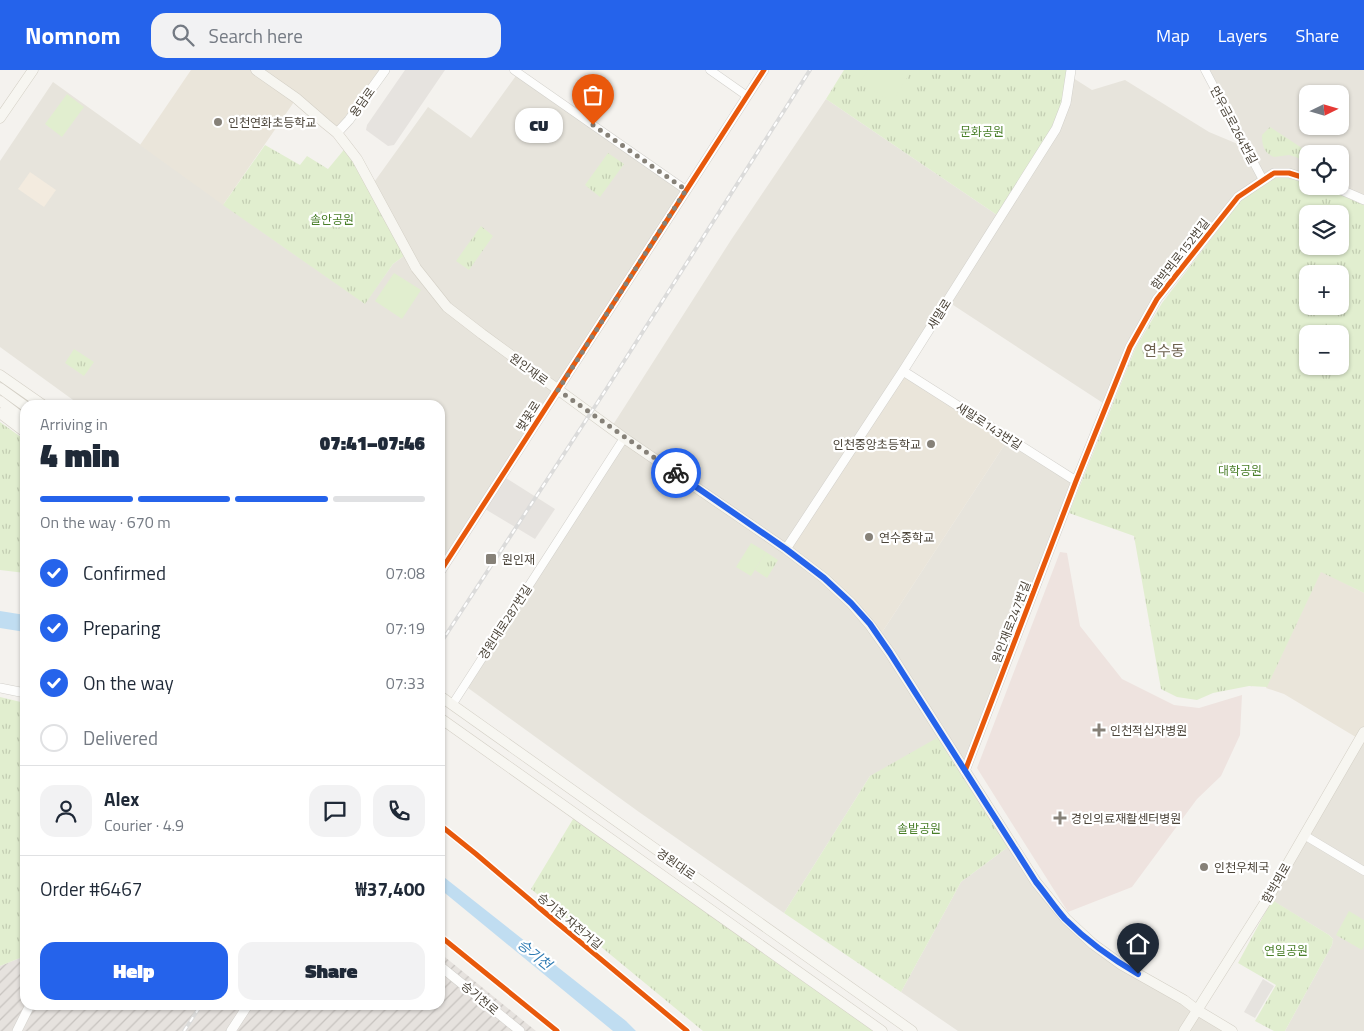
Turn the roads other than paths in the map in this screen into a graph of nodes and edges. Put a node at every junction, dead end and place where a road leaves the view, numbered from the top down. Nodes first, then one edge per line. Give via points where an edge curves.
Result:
1 (33, 70) edge
2 (256, 70) edge
3 (385, 70) edge
4 (514, 70) edge
5 (710, 70) edge
6 (764, 70) edge
7 (1071, 70) edge
8 (1205, 70) edge
9 (747, 96) junction
10 (0, 118) edge
11 (337, 133) junction
12 (1299, 176) edge
13 (1263, 180) junction
14 (686, 190) junction
15 (1349, 193) edge
16 (1364, 200) edge
17 (903, 370) junction
18 (0, 375) edge
19 (0, 388) edge
20 (558, 390) junction
21 (36, 400) edge
22 (0, 402) edge
23 (20, 402) edge
24 (0, 414) edge
25 (20, 416) edge
26 (20, 428) edge
27 (624, 438) junction
28 (1076, 481) junction
29 (786, 549) junction
30 (445, 564) edge
31 (0, 688) edge
32 (20, 692) edge
33 (445, 699) edge
34 (452, 704) junction
35 (445, 722) edge
36 (1362, 738) edge
37 (965, 771) junction
38 (1304, 835) junction
39 (1364, 870) edge
40 (445, 970) edge
41 (28, 1010) edge
42 (245, 1010) edge
43 (1197, 1010) junction
44 (18, 1031) edge
45 (231, 1031) edge
46 (520, 1031) edge
47 (882, 1031) edge
48 (912, 1031) edge
49 (1184, 1031) edge
50 (1232, 1031) edge

1 - 10 main road
2 - 11 main road, 원인재로
3 - 11 street, 용담로
4 - 14 street
5 - 9 street
6 - 9 street, 벚꽃로
7 - 17 street, 새말로 via 1066,103 1056,129
8 - 13 street, 먼우금로264번길
9 - 14 street, 벚꽃로
11 - 20 main road, 원인재로 via 357,159 416,268 447,307
12 - 13 street, 함박뫼로152번길 via 1274,173
13 - 28 street, 함박뫼로152번길 via 1238,196 1158,299 1130,347
14 - 20 street, 벚꽃로
15 - 16 street
17 - 28 street, 새말로143번길
17 - 29 street, 새말로
18 - 21 main road
19 - 23 main road
20 - 27 main road, 원인재로
20 - 30 street, 벚꽃로
22 - 25 main road
24 - 26 main road
27 - 29 main road, 원인재로
27 - 34 street, 경원대로287번길
28 - 37 street, 원인재로247번길
29 - 37 main road, 원인재로 via 824,578 870,624
31 - 32 street
33 - 34 main road, 경원대로
34 - 48 main road, 경원대로
35 - 47 main road, 경원대로
36 - 38 main road, 함박뫼로
37 - 43 main road, 원인재로 via 1036,882 1066,919 1122,965
38 - 39 street
38 - 43 main road, 함박뫼로
40 - 46 street, 승기천로
41 - 44 street
42 - 45 street
43 - 49 main road, 함박뫼로
43 - 50 main road, 원인재로

